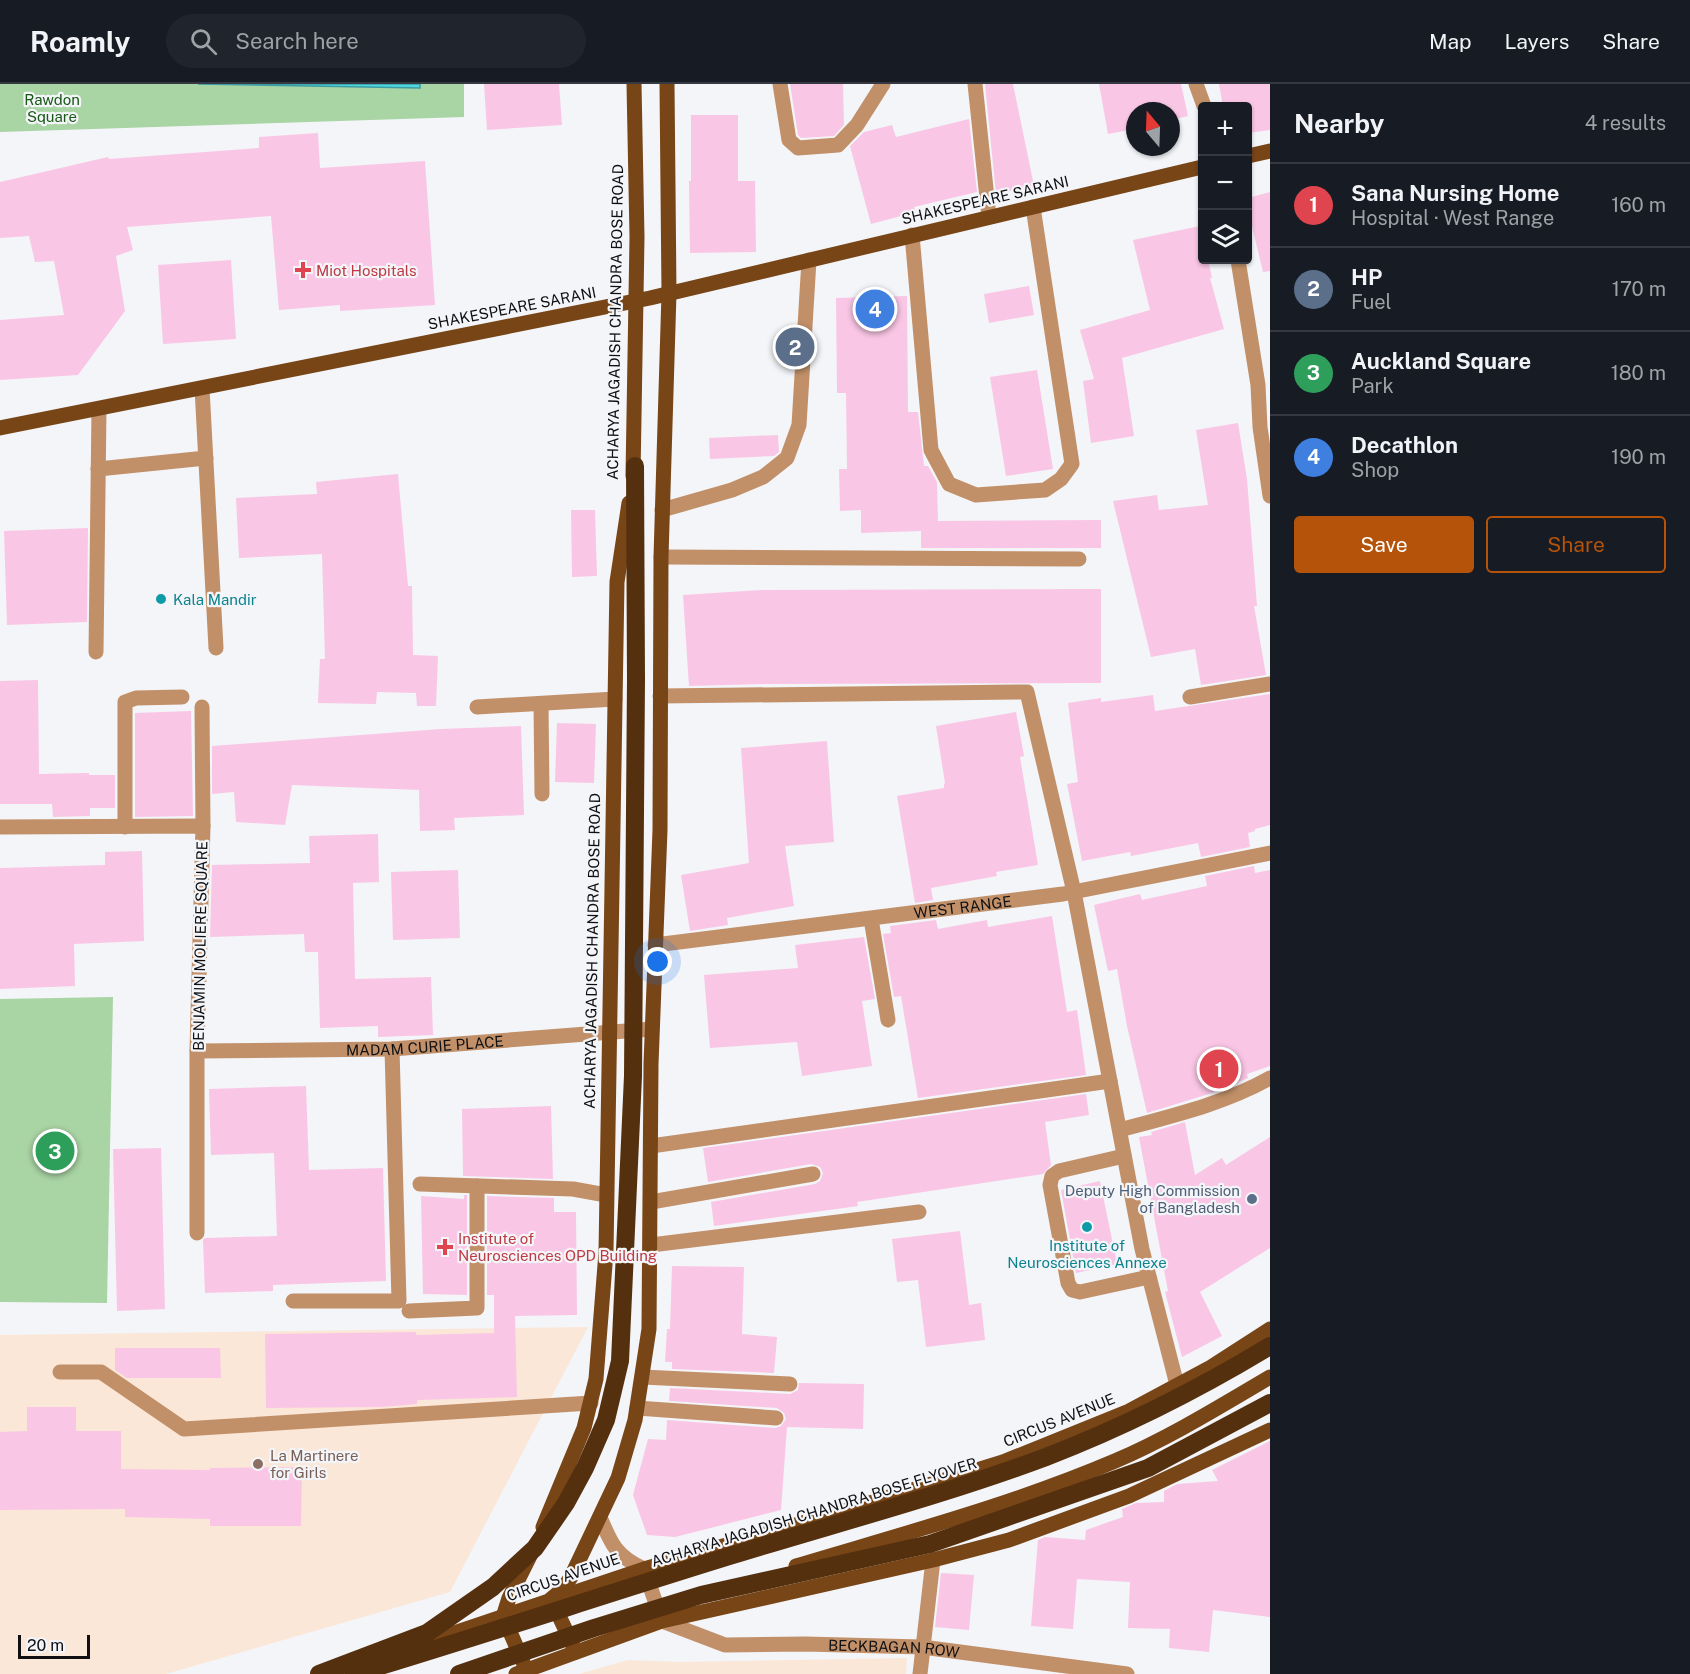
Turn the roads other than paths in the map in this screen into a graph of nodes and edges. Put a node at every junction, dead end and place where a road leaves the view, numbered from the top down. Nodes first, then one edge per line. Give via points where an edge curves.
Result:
1 (634, 84) edge
2 (667, 84) edge
3 (780, 84) edge
4 (883, 84) edge
5 (975, 84) edge
6 (1196, 84) edge
7 (1203, 102) edge
8 (1270, 151) edge
9 (1252, 155) edge
10 (1198, 168) edge
11 (1033, 207) junction
12 (989, 217) junction
13 (912, 235) junction
14 (809, 260) junction
15 (1239, 264) edge
16 (669, 293) junction
17 (636, 301) junction
18 (1264, 386) edge
19 (202, 388) junction
20 (99, 409) junction
21 (0, 428) edge
22 (1265, 432) edge
23 (206, 458) junction
24 (635, 466) junction
25 (98, 469) junction
26 (1270, 496) edge
27 (662, 510) junction
28 (661, 557) junction
29 (1079, 559) dead end
30 (216, 648) dead end
31 (96, 652) dead end
32 (1270, 684) edge
33 (660, 696) junction
34 (182, 697) dead end
35 (1190, 698) dead end
36 (615, 699) junction
37 (541, 704) junction
38 (202, 707) dead end
39 (477, 707) dead end
40 (542, 794) dead end
41 (203, 826) junction
42 (0, 827) edge
43 (125, 827) junction
44 (1270, 853) edge
45 (1074, 892) junction
46 (871, 919) junction
47 (655, 945) junction
48 (888, 1020) dead end
49 (652, 1029) junction
50 (609, 1031) junction
51 (392, 1049) junction
52 (197, 1051) junction
53 (1270, 1078) edge
54 (1110, 1081) junction
55 (1120, 1130) junction
56 (651, 1146) junction
57 (1124, 1156) junction
58 (813, 1174) dead end
59 (420, 1184) dead end
60 (477, 1186) junction
61 (606, 1195) junction
62 (651, 1202) junction
63 (919, 1212) dead end
64 (197, 1233) dead end
65 (651, 1245) junction
66 (1149, 1277) junction
67 (292, 1300) dead end
68 (409, 1311) dead end
69 (1270, 1329) edge
70 (1270, 1346) edge
71 (60, 1372) dead end
72 (642, 1377) junction
73 (1270, 1377) edge
74 (790, 1384) dead end
75 (1177, 1385) junction
76 (591, 1403) junction
77 (1270, 1403) edge
78 (637, 1408) junction
79 (776, 1418) dead end
80 (1270, 1430) edge
81 (600, 1516) junction
82 (933, 1560) junction
83 (644, 1569) junction
84 (701, 1595) junction
85 (551, 1599) junction
86 (504, 1617) junction
87 (662, 1621) junction
88 (922, 1647) junction
89 (576, 1652) junction
90 (521, 1672) edge
91 (320, 1674) edge
92 (329, 1674) edge
93 (354, 1674) edge
94 (459, 1674) edge
95 (920, 1674) edge
96 (1127, 1674) edge

1 - 17 main road, ACHARYA JAGADISH CHANDRA BOSE ROAD
2 - 16 main road
3 - 4 street via 789,140 798,148 838,145 857,125
5 - 12 street
6 - 7 street
8 - 9 main road
10 - 11 main road, SHAKESPEARE SARANI
11 - 12 main road, SHAKESPEARE SARANI
11 - 13 street via 1072,464 1045,490 976,495 949,484 931,450
12 - 13 main road, SHAKESPEARE SARANI
13 - 14 main road, SHAKESPEARE SARANI
14 - 16 main road, SHAKESPEARE SARANI
14 - 27 street via 799,425 787,458 763,477 742,486
15 - 18 street
16 - 17 main road, SHAKESPEARE SARANI
16 - 27 main road
17 - 19 main road, SHAKESPEARE SARANI
17 - 24 main road, ACHARYA JAGADISH CHANDRA BOSE ROAD
18 - 22 street
19 - 20 main road, SHAKESPEARE SARANI
19 - 23 street
20 - 21 main road, SHAKESPEARE SARANI
20 - 25 street
22 - 26 street
23 - 25 street
23 - 30 street
24 - 36 main road, ACHARYA JAGADISH CHANDRA BOSE ROAD via 617,582
24 - 91 highway via 633,1076 620,1361 606,1420 566,1503 535,1548 493,1587 427,1633
25 - 31 street
27 - 28 main road
28 - 29 street
28 - 33 main road
32 - 35 street
33 - 45 street via 1027,692
33 - 47 main road
34 - 43 street via 136,698 125,702
36 - 37 street
36 - 50 main road, ACHARYA JAGADISH CHANDRA BOSE ROAD
37 - 39 street
37 - 40 street
38 - 41 street
41 - 43 street, BENJAMIN MOLIERE SQUARE
41 - 52 street, BENJAMIN MOLIERE SQUARE
42 - 43 street, BENJAMIN MOLIERE SQUARE
44 - 45 street, WEST RANGE
45 - 46 street, WEST RANGE
45 - 54 street
46 - 47 street, WEST RANGE
46 - 48 street
47 - 49 main road
49 - 50 street, MADAM CURIE PLACE
49 - 56 main road
50 - 51 street, MADAM CURIE PLACE
50 - 61 main road, ACHARYA JAGADISH CHANDRA BOSE ROAD
51 - 52 street, MADAM CURIE PLACE
51 - 67 street via 399,1301
52 - 64 street, BENJAMIN MOLIERE SQUARE
53 - 55 street via 1196,1109
54 - 55 street
54 - 56 street
55 - 57 street
56 - 62 main road
57 - 66 street
57 - 66 street via 1052,1176 1050,1185 1068,1283 1072,1290 1080,1292
58 - 62 street
59 - 60 street
60 - 61 street via 573,1189
60 - 68 street via 477,1308
61 - 76 main road, ACHARYA JAGADISH CHANDRA BOSE ROAD via 606,1252
62 - 65 main road
63 - 65 street
65 - 72 main road via 649,1329
66 - 75 street
69 - 75 main road, CIRCUS AVENUE
70 - 93 highway, ACHARYA JAGADISH CHANDRA BOSE FLYOVER via 1211,1382 1114,1428 969,1484
71 - 76 street via 101,1372 184,1429
72 - 74 street
72 - 78 main road
73 - 84 main road via 1177,1432 1115,1461 915,1532
75 - 83 main road, CIRCUS AVENUE via 1127,1412 1003,1462
76 - 86 main road, ACHARYA JAGADISH CHANDRA BOSE ROAD via 560,1488
77 - 84 highway via 1148,1468 930,1544
78 - 79 street
78 - 81 main road via 618,1478
80 - 82 main road via 1129,1496 1009,1540
81 - 83 street via 616,1551
81 - 85 main road via 571,1577
82 - 87 main road
82 - 88 street
83 - 85 main road, CIRCUS AVENUE
83 - 87 street
84 - 94 highway
85 - 86 main road, CIRCUS AVENUE
85 - 89 main road
86 - 90 main road
86 - 92 main road
87 - 88 street, BECKBAGAN ROW via 725,1646
87 - 89 main road
88 - 95 street
88 - 96 street, BECKBAGAN ROW
89 - 90 main road

